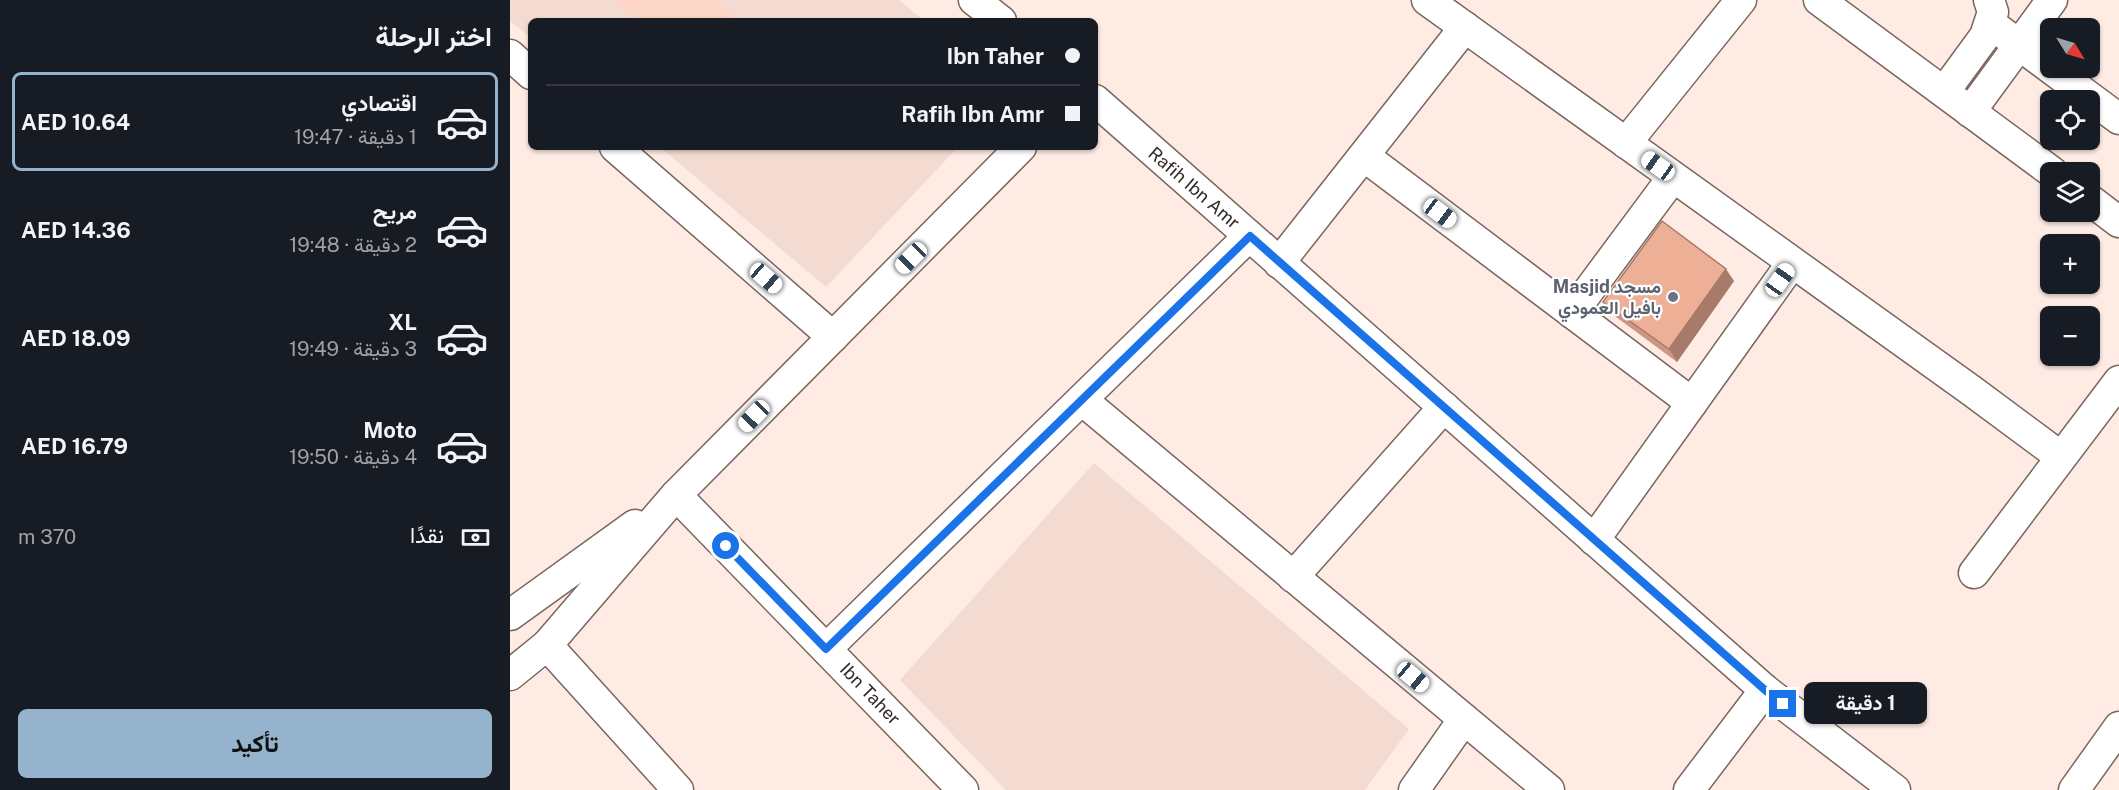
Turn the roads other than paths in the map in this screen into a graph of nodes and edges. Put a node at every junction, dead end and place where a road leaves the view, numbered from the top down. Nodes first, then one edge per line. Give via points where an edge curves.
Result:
1 (975, 0) edge
2 (1427, 0) edge
3 (1741, 0) edge
4 (1819, 0) edge
5 (2052, 0) edge
6 (1990, 12) edge
7 (997, 18) edge
8 (1465, 27) junction
9 (2019, 45) junction
10 (510, 55) edge
11 (528, 71) edge
12 (1944, 92) junction
13 (1098, 103) edge
14 (1970, 112) junction
15 (2119, 119) edge
16 (1626, 143) junction
17 (618, 150) edge
18 (1018, 150) edge
19 (1364, 156) junction
20 (2040, 163) edge
21 (1673, 177) junction
22 (2100, 208) edge
23 (2119, 222) edge
24 (1250, 236) junction
25 (1279, 263) junction
26 (1792, 263) junction
27 (1572, 313) junction
28 (833, 336) junction
29 (2119, 381) edge
30 (1082, 400) junction
31 (1692, 403) junction
32 (1444, 408) junction
33 (2061, 457) junction
34 (676, 495) junction
35 (1594, 540) junction
36 (1974, 573) dead end
37 (1293, 577) junction
38 (510, 615) edge
39 (547, 645) junction
40 (826, 649) junction
41 (510, 675) edge
42 (1765, 690) junction
43 (1464, 719) junction
44 (2119, 727) edge
45 (676, 789) edge
46 (963, 790) edge
47 (1414, 790) edge
48 (1549, 790) edge
49 (1689, 790) edge
50 (1895, 790) edge
51 (2074, 790) edge

1 - 7 street
2 - 8 street
3 - 16 street
4 - 12 street
5 - 9 street
6 - 9 street
6 - 12 street via 1985,36
8 - 16 street
8 - 19 street
9 - 14 street
9 - 15 street
10 - 11 street
12 - 14 street
13 - 24 street, Rafih Ibn Amr
14 - 20 street
16 - 21 street
17 - 28 street
18 - 28 street
19 - 25 street
19 - 27 street
21 - 26 street
21 - 27 street
22 - 23 street
24 - 25 street, Rafih Ibn Amr
24 - 30 street
25 - 32 street, Rafih Ibn Amr
26 - 31 street
26 - 33 street
27 - 31 street
28 - 34 street
29 - 33 street
30 - 37 street
30 - 40 street
31 - 35 street
32 - 35 street, Rafih Ibn Amr
32 - 37 street
33 - 36 street
34 - 38 street
34 - 39 street
34 - 40 street, Ibn Taher
35 - 42 street, Rafih Ibn Amr
37 - 43 street
39 - 41 street
39 - 45 street
40 - 46 street, Ibn Taher
42 - 49 street
42 - 50 street, Rafih Ibn Amr
43 - 47 street
43 - 48 street
44 - 51 street

